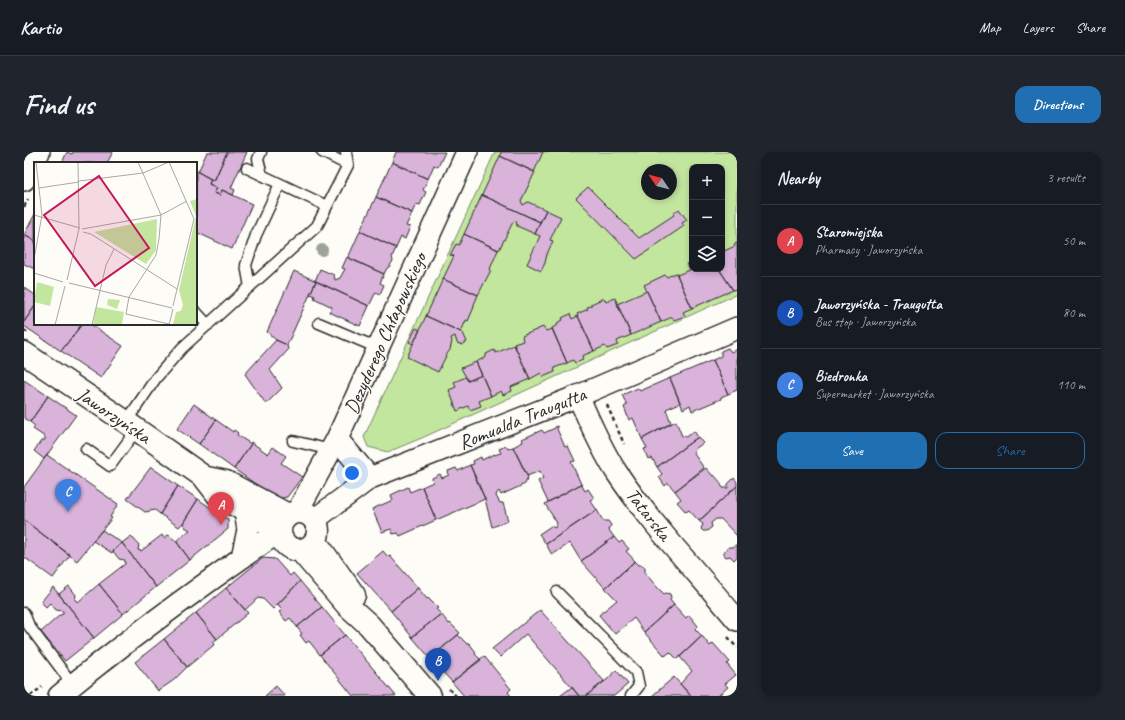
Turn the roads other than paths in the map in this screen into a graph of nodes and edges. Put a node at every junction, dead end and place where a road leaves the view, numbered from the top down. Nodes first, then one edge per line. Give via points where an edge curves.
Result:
1 (39, 152) edge
2 (261, 152) edge
3 (322, 152) edge
4 (346, 152) edge
5 (467, 152) edge
6 (348, 165) junction
7 (247, 168) dead end
8 (262, 175) junction
9 (24, 180) edge
10 (280, 184) junction
11 (327, 206) junction
12 (250, 287) junction
13 (197, 313) edge
14 (319, 323) dead end
15 (208, 325) junction
16 (737, 328) edge
17 (378, 348) junction
18 (24, 353) edge
19 (578, 396) junction
20 (132, 426) junction
21 (293, 441) dead end
22 (334, 444) junction
23 (86, 449) dead end
24 (204, 477) junction
25 (370, 478) junction
26 (245, 511) junction
27 (299, 528) junction
28 (242, 557) junction
29 (557, 592) dead end
30 (24, 613) edge
31 (732, 628) edge
32 (66, 691) edge
33 (430, 696) edge
34 (631, 696) edge

1 - 9 street
2 - 8 lane via 258,159
3 - 6 lane
4 - 6 lane
5 - 17 street, Dezyderego Chłapowskiego
6 - 11 lane
7 - 8 lane
8 - 10 lane
10 - 11 lane
10 - 12 lane via 256,235 246,264
11 - 12 lane via 317,226
12 - 15 lane
13 - 15 lane
14 - 17 lane
15 - 20 lane via 182,348 156,378
16 - 19 street, Romualda Traugutta
17 - 22 street, Dezyderego Chłapowskiego
18 - 20 street, Jaworzyńska
19 - 25 street, Romualda Traugutta
19 - 31 street, Tatarska via 593,430 617,472
20 - 23 lane via 110,466
20 - 24 street, Jaworzyńska
21 - 22 lane
22 - 25 street
22 - 27 street, Dezyderego Chłapowskiego
24 - 26 street, Jaworzyńska via 218,494
24 - 27 street, Jaworzyńska via 226,482
25 - 27 street, Romualda Traugutta
26 - 27 street, Jaworzyńska
26 - 28 street via 248,530
27 - 28 street, Romualda Traugutta
27 - 33 street, Jaworzyńska via 346,605 369,625
28 - 32 street, Romualda Traugutta
29 - 34 lane via 636,672 639,686
30 - 32 lane

